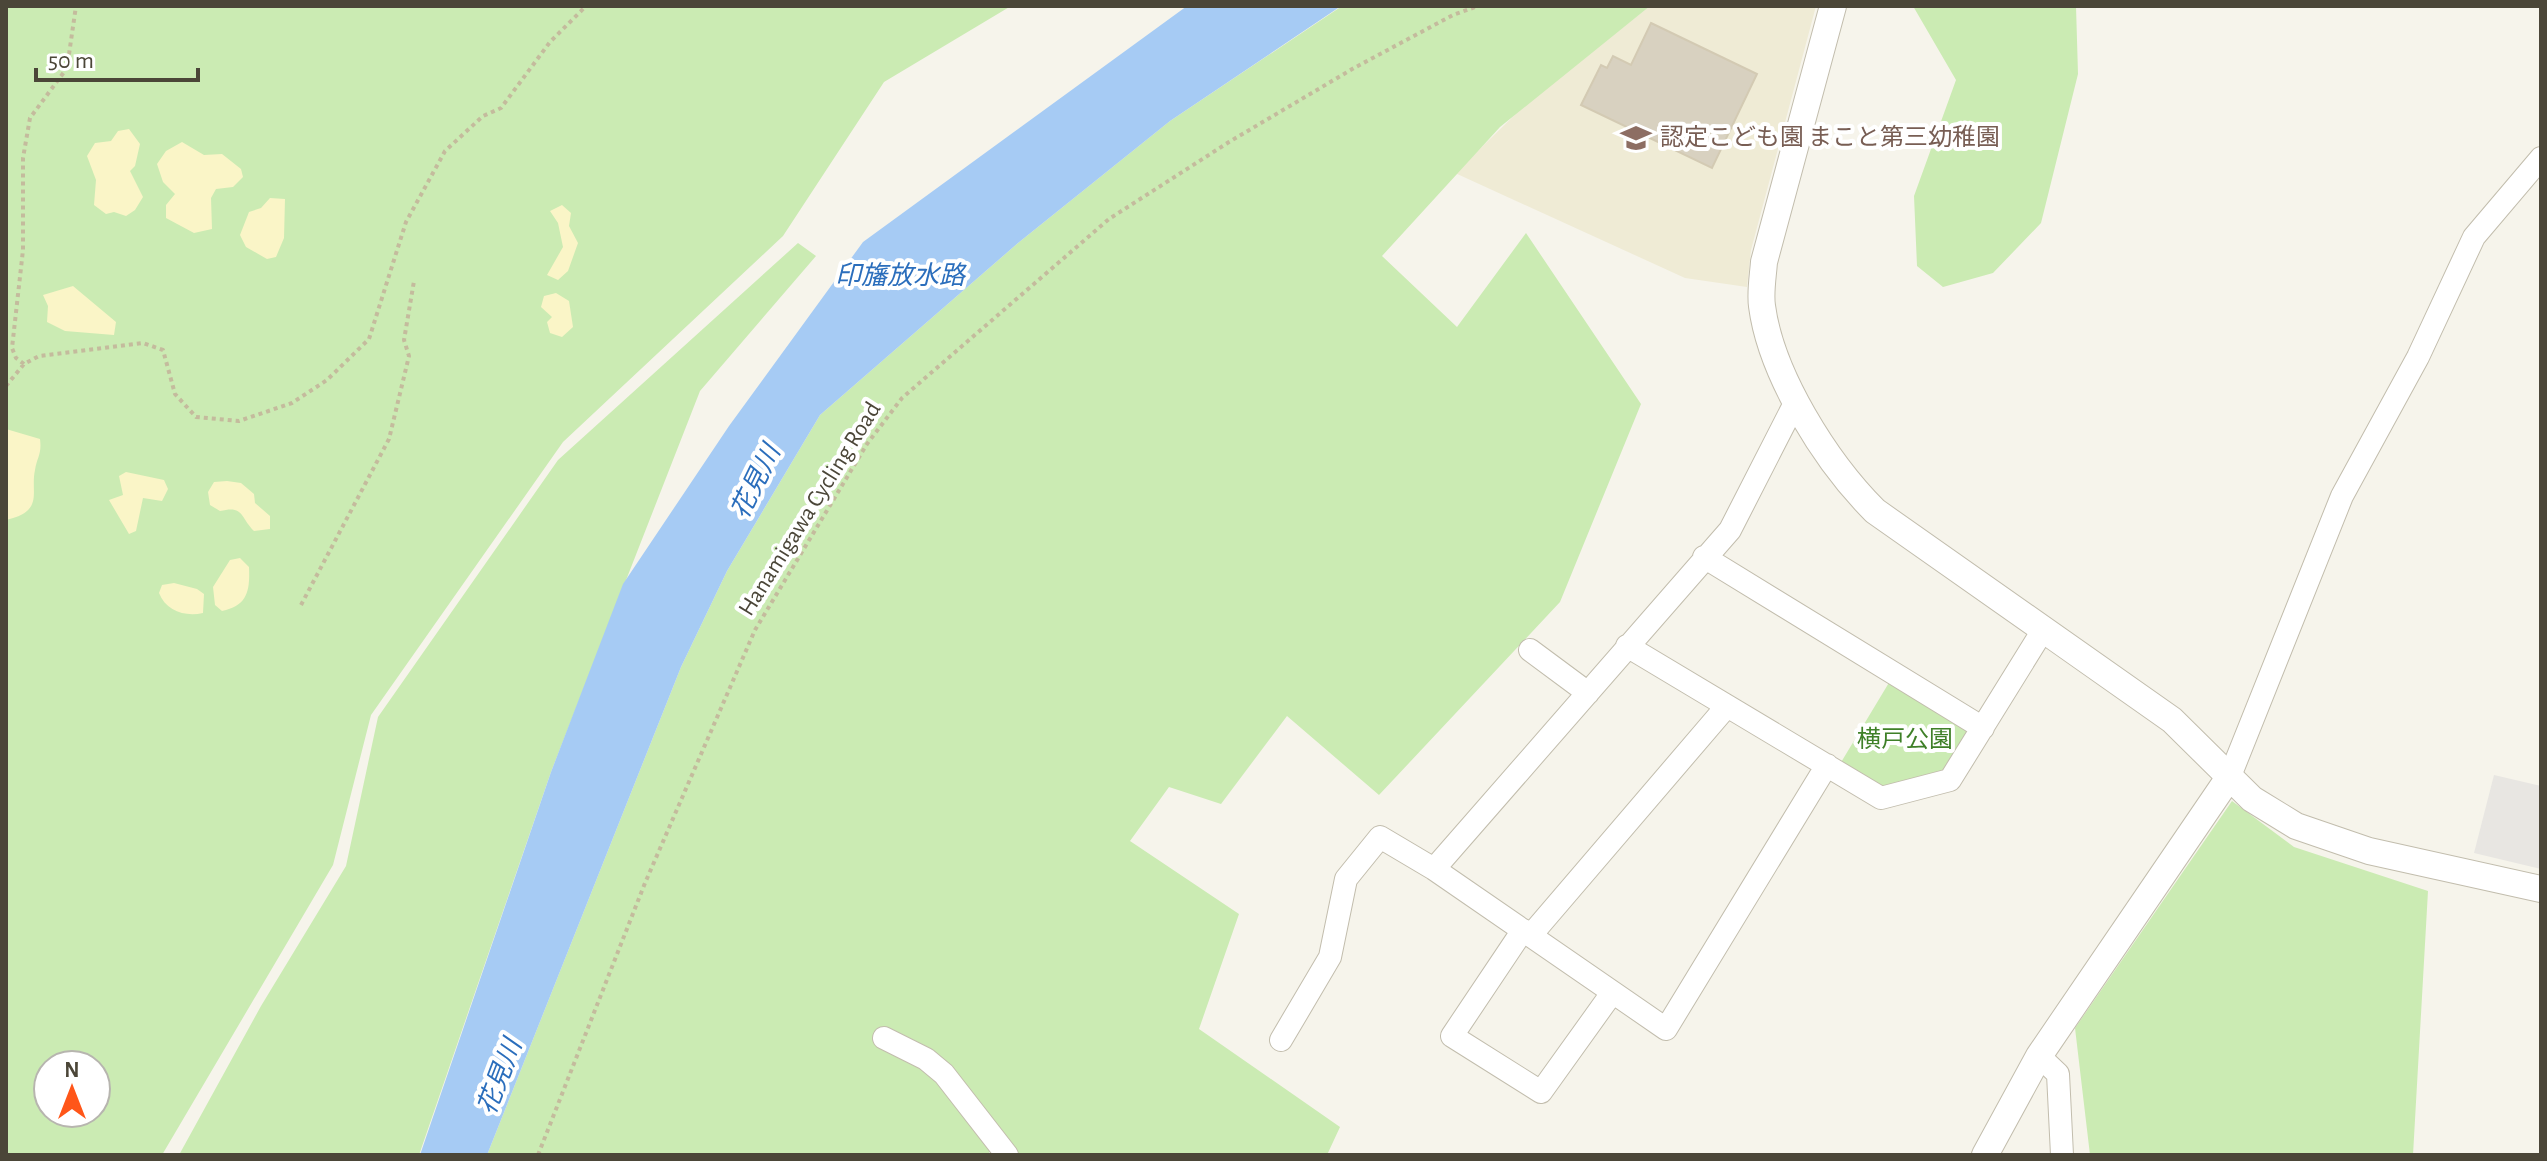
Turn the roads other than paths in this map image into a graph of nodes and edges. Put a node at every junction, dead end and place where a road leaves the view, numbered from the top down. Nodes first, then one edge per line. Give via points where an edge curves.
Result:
1 (1833, 6) edge
2 (2541, 158) edge
3 (1796, 401) junction
4 (1704, 557) junction
5 (2043, 630) junction
6 (1627, 646) junction
7 (1530, 650) dead end
8 (1588, 693) junction
9 (1727, 706) junction
10 (1983, 728) junction
11 (1827, 765) junction
12 (2230, 776) junction
13 (1434, 869) junction
14 (2541, 889) edge
15 (1527, 932) junction
16 (1612, 993) junction
17 (884, 1038) dead end
18 (1281, 1040) dead end
19 (2039, 1056) junction
20 (1007, 1155) edge
21 (1985, 1155) edge
22 (2062, 1155) edge

1 - 3 street via 1764,262 1762,304 1772,350
2 - 12 street via 2474,237 2418,357 2342,496
3 - 4 street via 1730,530
3 - 5 street via 1855,491 1875,511
4 - 6 street
4 - 10 street
5 - 10 street
5 - 12 street via 2172,720
6 - 8 street
6 - 9 street
7 - 8 street
8 - 13 street
9 - 11 street
9 - 15 street
10 - 11 street via 1950,780 1881,798
11 - 16 street via 1666,1029
12 - 14 street via 2252,799 2307,830 2369,851
12 - 19 street
13 - 15 street
13 - 18 street via 1380,837 1346,879 1330,957
15 - 16 street
15 - 16 street via 1452,1036 1541,1092
17 - 20 street via 944,1074
19 - 21 street
19 - 22 street via 2058,1074

